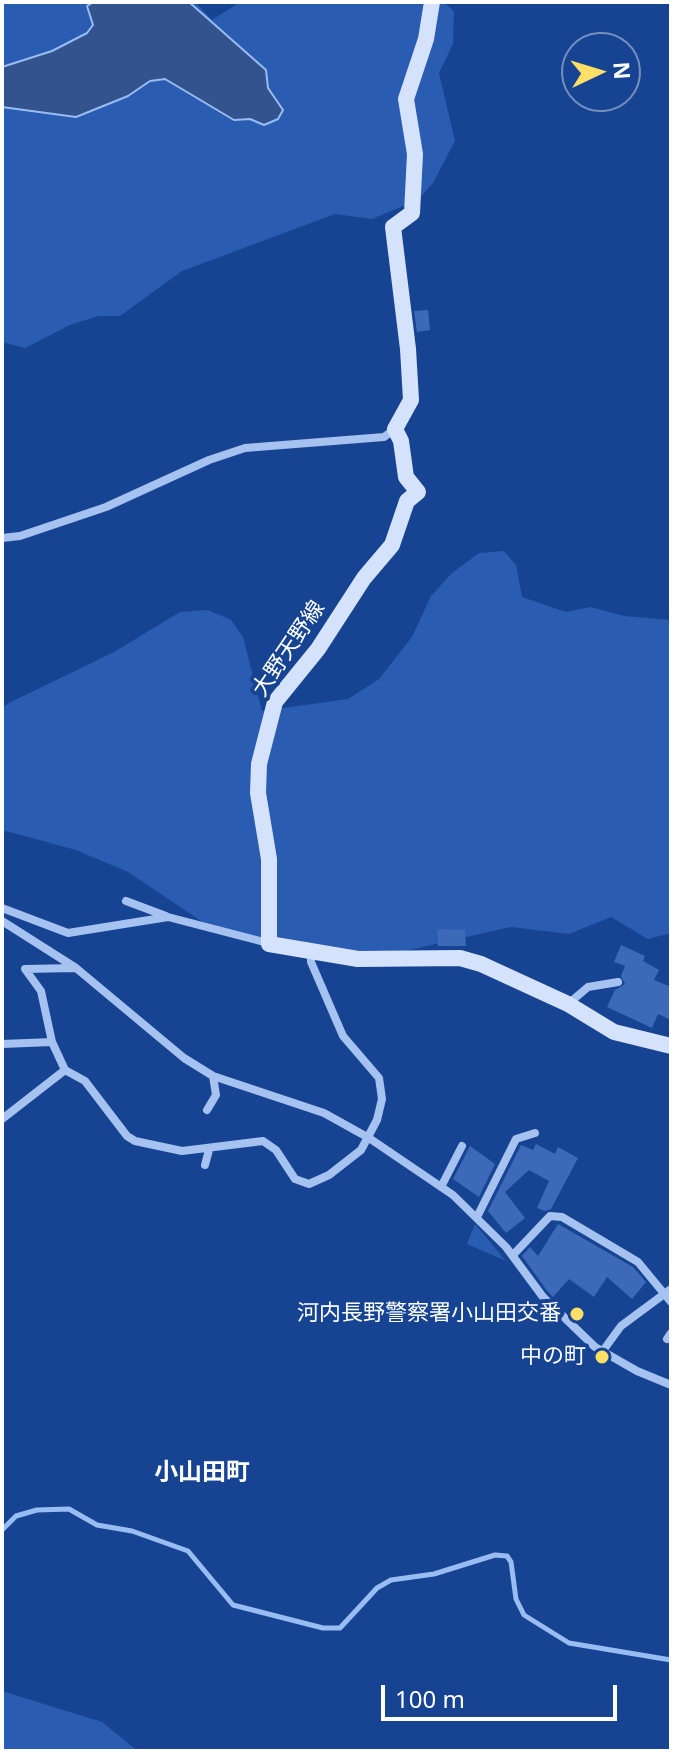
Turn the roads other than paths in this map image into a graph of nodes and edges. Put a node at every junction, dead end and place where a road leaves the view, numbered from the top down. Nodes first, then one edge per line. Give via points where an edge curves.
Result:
1 (432, 2) edge
2 (395, 429) junction
3 (2, 538) edge
4 (126, 901) dead end
5 (2, 908) edge
6 (168, 917) junction
7 (2, 921) edge
8 (269, 944) junction
9 (311, 951) junction
10 (76, 968) junction
11 (618, 982) dead end
12 (568, 1004) junction
13 (52, 1042) junction
14 (2, 1044) edge
15 (671, 1046) edge
16 (65, 1070) junction
17 (213, 1076) junction
18 (207, 1110) dead end
19 (2, 1119) edge
20 (535, 1133) dead end
21 (369, 1138) junction
22 (462, 1146) dead end
23 (209, 1150) junction
24 (205, 1165) dead end
25 (441, 1187) junction
26 (477, 1217) junction
27 (513, 1255) junction
28 (667, 1291) edge
29 (671, 1302) edge
30 (602, 1352) junction
31 (671, 1385) edge

1 - 2 main road via 406,99 415,154 412,213 393,227 411,400
2 - 3 street via 384,437 245,448 53,527
2 - 8 main road, 大野天野線 via 406,477 418,492 407,501 392,545 275,702 266,735 258,793 269,859
4 - 6 street
5 - 6 street via 68,933
6 - 8 street
7 - 10 street
8 - 9 main road
9 - 12 main road via 358,959 460,958
9 - 21 street via 343,1036 379,1078 381,1107
10 - 13 street via 25,969 48,1009
10 - 17 street
11 - 12 street via 588,987
12 - 15 main road via 614,1032
13 - 14 street
13 - 16 street
16 - 19 street
16 - 23 street via 85,1081 135,1141 182,1151
17 - 18 street via 216,1095
17 - 21 street via 324,1113
20 - 26 street via 516,1139
21 - 23 street via 354,1158 309,1184 295,1179 276,1150 263,1141
21 - 25 street
22 - 25 street
23 - 24 street
25 - 26 street
26 - 27 street
27 - 28 street via 550,1216 562,1217 638,1262
27 - 30 street via 543,1297
28 - 29 street
28 - 30 street via 621,1326
30 - 31 street

